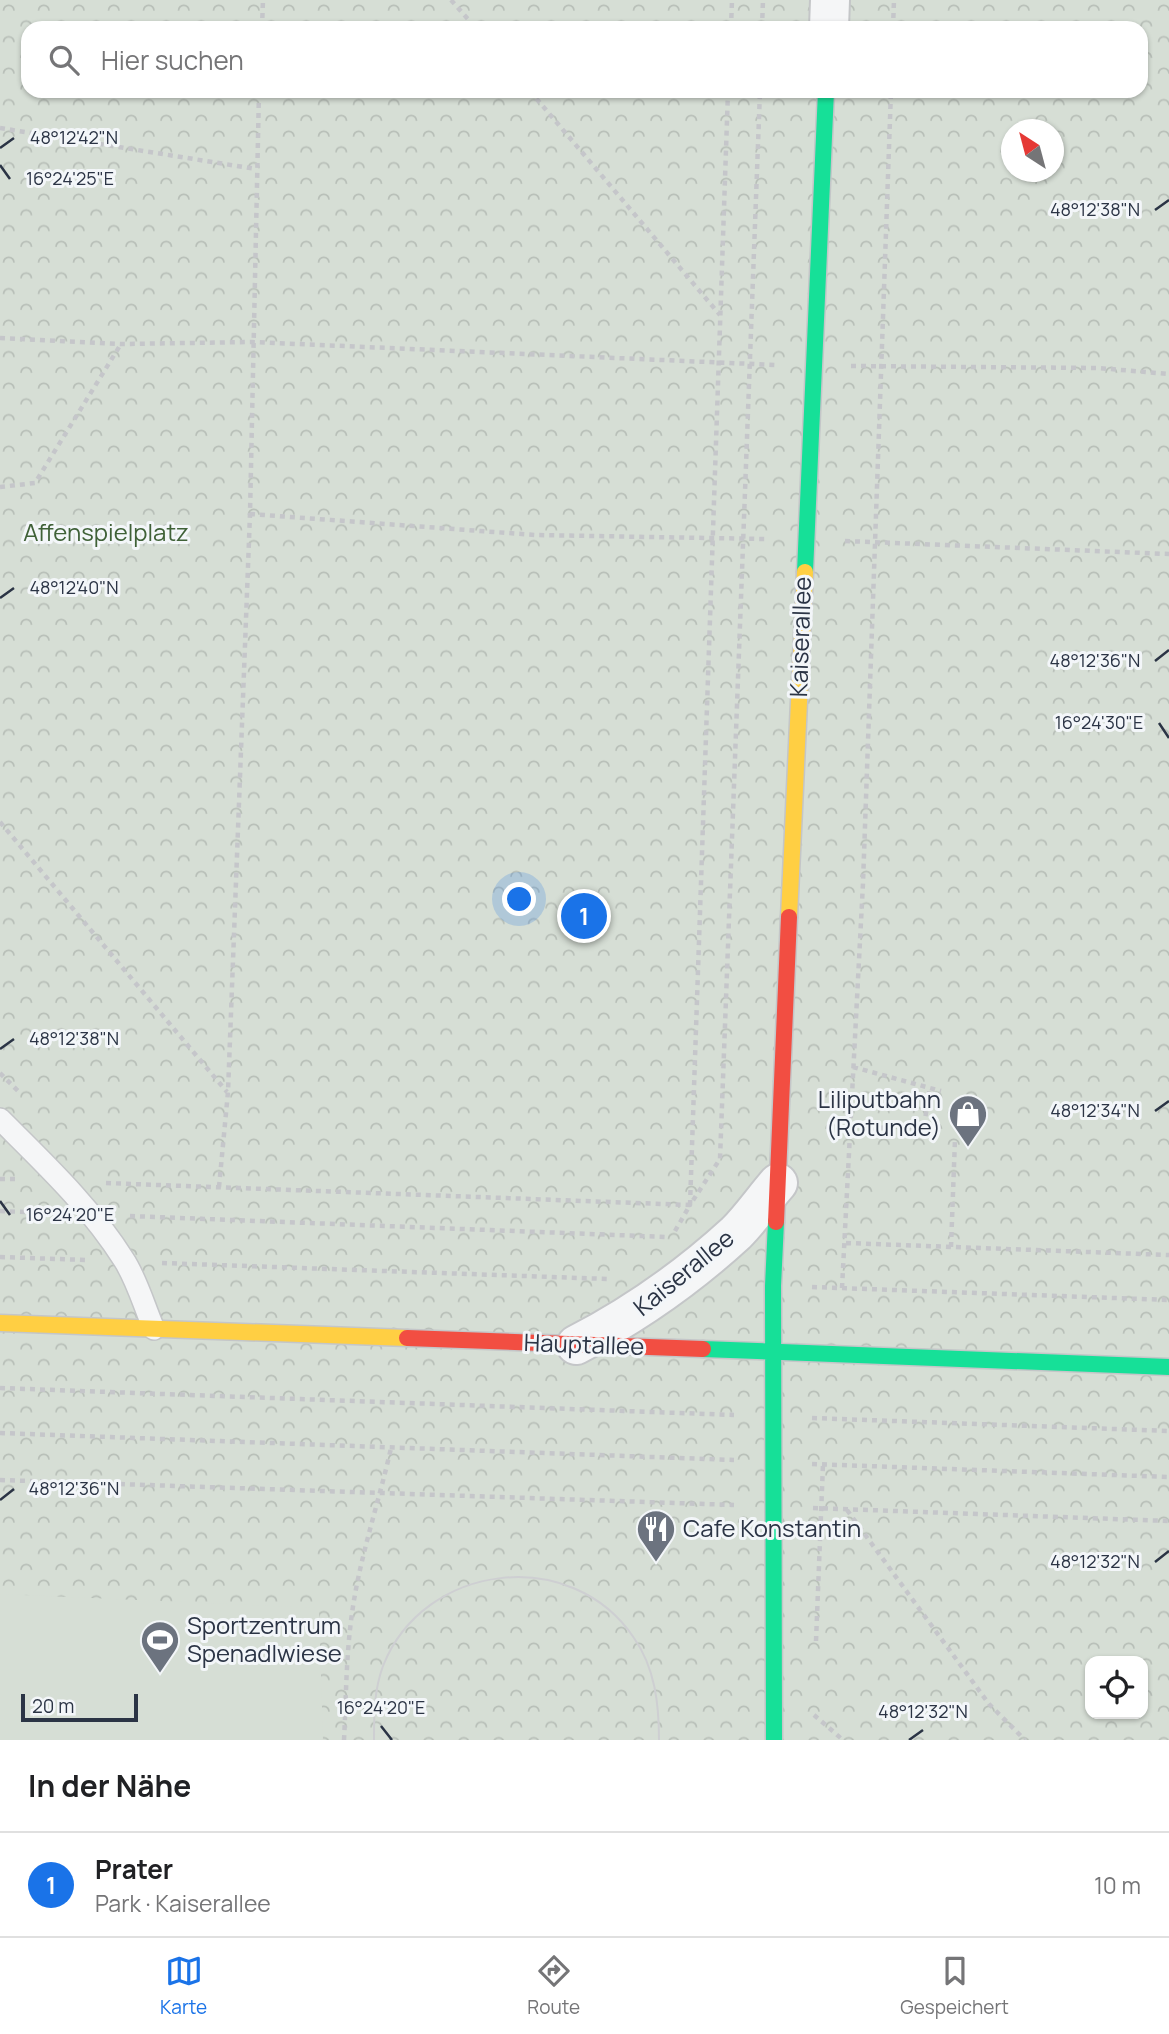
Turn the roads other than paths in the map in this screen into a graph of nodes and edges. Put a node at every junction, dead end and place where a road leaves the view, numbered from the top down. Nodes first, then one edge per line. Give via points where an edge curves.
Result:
1 (830, 0) edge
2 (829, 21) edge
3 (827, 98) edge
4 (0, 1119) edge
5 (778, 1183) junction
6 (0, 1323) edge
7 (154, 1329) junction
8 (576, 1345) junction
9 (774, 1352) junction
10 (1169, 1367) edge
11 (774, 1740) edge

1 - 2 street
3 - 5 street, Kaiserallee
4 - 7 lane via 62,1181 125,1262
5 - 8 street, Kaiserallee via 737,1232 626,1318
5 - 9 street, Kaiserallee
6 - 7 street, Hauptallee
7 - 8 street, Hauptallee
8 - 9 street, Hauptallee
9 - 10 street, Hauptallee
9 - 11 street, Kaiserallee

